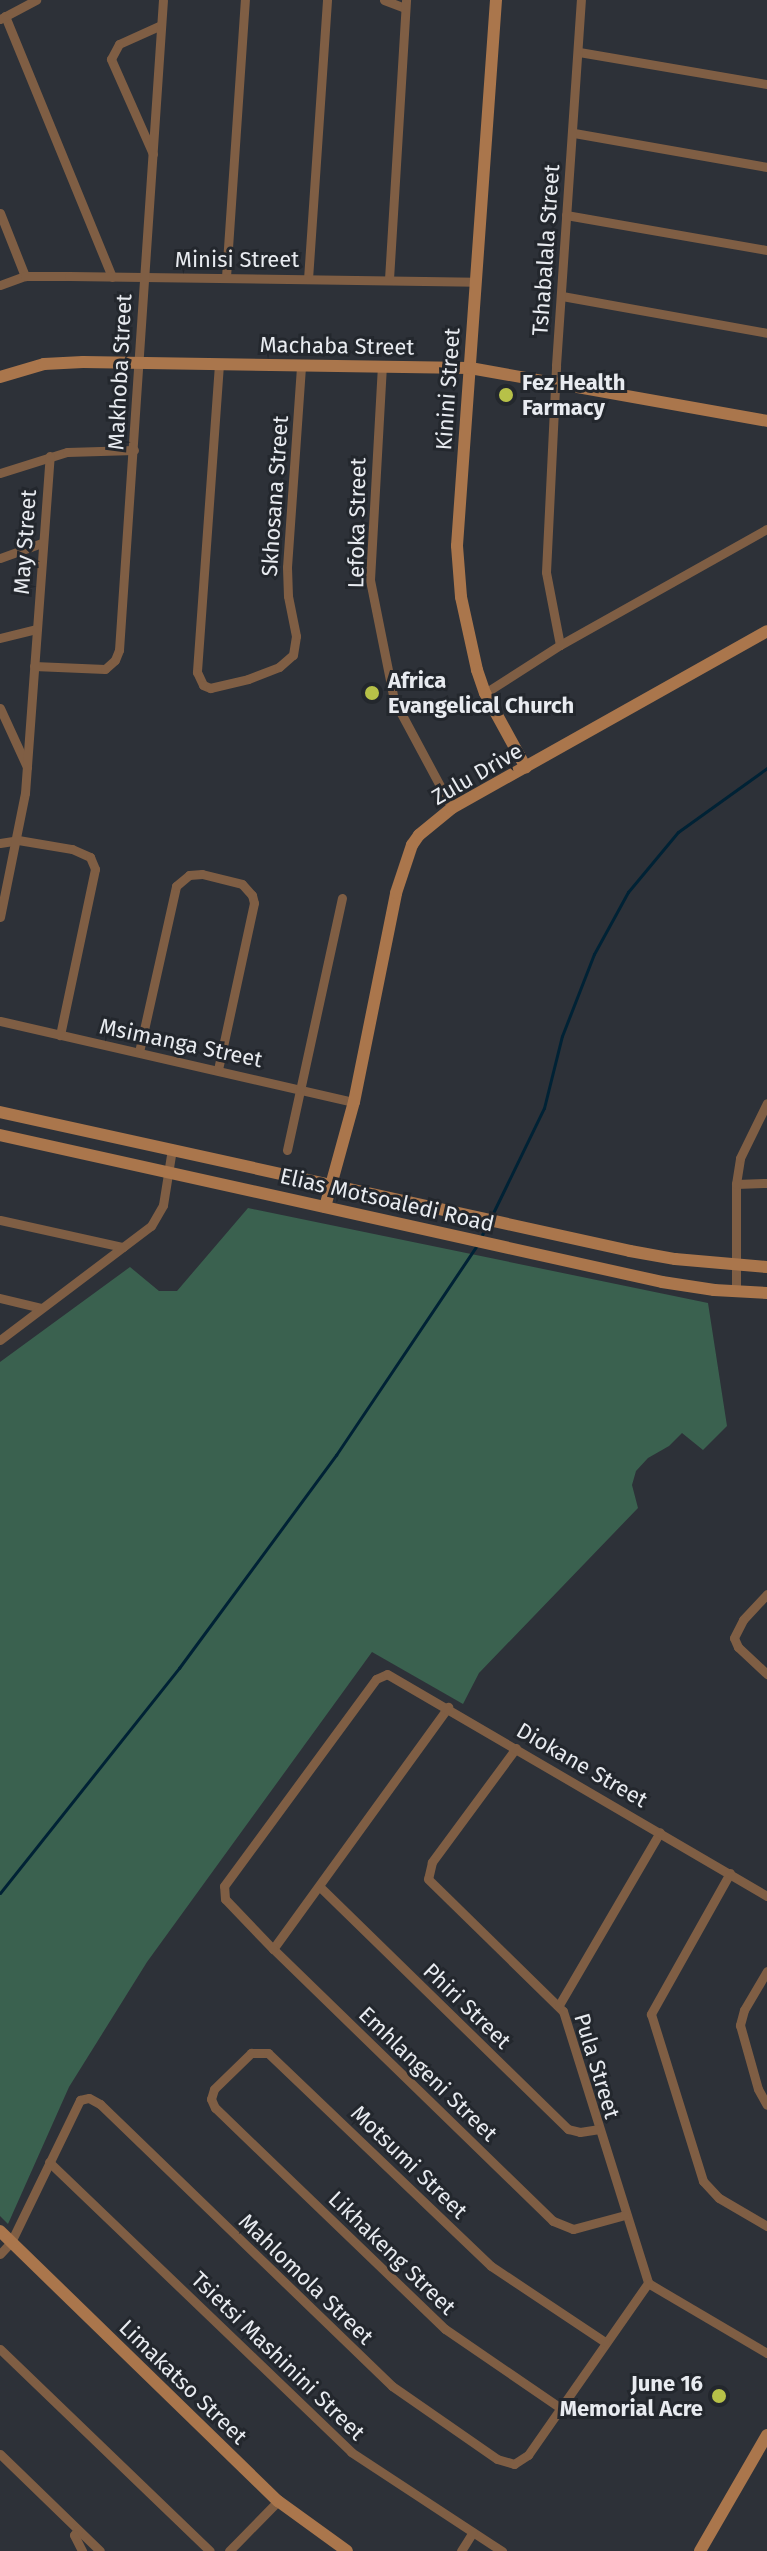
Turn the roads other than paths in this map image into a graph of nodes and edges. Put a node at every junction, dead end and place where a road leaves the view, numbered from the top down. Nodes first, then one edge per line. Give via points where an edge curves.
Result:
1 (36, 0) edge
2 (163, 0) edge
3 (245, 0) edge
4 (327, 0) edge
5 (384, 0) edge
6 (496, 0) edge
7 (581, 0) edge
8 (405, 4) edge
9 (3, 18) edge
10 (161, 25) junction
11 (579, 52) junction
12 (767, 84) edge
13 (574, 133) junction
14 (153, 154) junction
15 (767, 167) edge
16 (0, 213) edge
17 (566, 215) junction
18 (767, 250) edge
19 (25, 276) junction
20 (112, 277) junction
21 (143, 277) junction
22 (226, 277) junction
23 (308, 279) junction
24 (389, 279) junction
25 (475, 282) junction
26 (0, 285) edge
27 (562, 296) junction
28 (767, 333) edge
29 (138, 362) junction
30 (219, 364) junction
31 (301, 365) junction
32 (382, 365) junction
33 (470, 368) junction
34 (0, 377) edge
35 (557, 383) junction
36 (767, 421) edge
37 (134, 450) junction
38 (50, 456) junction
39 (0, 473) edge
40 (767, 529) edge
41 (42, 543) junction
42 (0, 558) edge
43 (37, 629) junction
44 (767, 631) edge
45 (0, 638) edge
46 (560, 645) junction
47 (34, 666) junction
48 (485, 693) junction
49 (0, 708) edge
50 (28, 768) junction
51 (526, 768) junction
52 (452, 808) junction
53 (18, 840) junction
54 (0, 843) edge
55 (342, 898) dead end
56 (0, 917) edge
57 (0, 1021) edge
58 (60, 1035) junction
59 (139, 1052) junction
60 (218, 1069) junction
61 (299, 1088) junction
62 (354, 1102) junction
63 (767, 1103) edge
64 (0, 1112) edge
65 (0, 1135) edge
66 (172, 1149) junction
67 (287, 1150) dead end
68 (169, 1173) junction
69 (332, 1183) junction
70 (767, 1183) edge
71 (736, 1184) junction
72 (325, 1207) junction
73 (0, 1220) edge
74 (123, 1247) junction
75 (734, 1265) junction
76 (767, 1267) edge
77 (736, 1292) junction
78 (767, 1293) edge
79 (0, 1298) edge
80 (41, 1308) junction
81 (0, 1340) edge
82 (767, 1594) edge
83 (767, 1674) edge
84 (448, 1707) junction
85 (516, 1748) junction
86 (660, 1832) junction
87 (730, 1873) junction
88 (320, 1887) junction
89 (767, 1896) edge
90 (225, 1899) joint
91 (273, 1949) junction
92 (767, 1971) edge
93 (559, 2005) junction
94 (767, 2105) edge
95 (215, 2108) joint
96 (598, 2129) junction
97 (49, 2162) junction
98 (625, 2215) junction
99 (767, 2226) edge
100 (0, 2231) edge
101 (11, 2242) junction
102 (0, 2254) edge
103 (648, 2283) junction
104 (605, 2342) junction
105 (0, 2349) edge
106 (767, 2353) edge
107 (559, 2407) junction
108 (767, 2435) edge
109 (0, 2454) edge
110 (278, 2501) junction
111 (78, 2530) junction
112 (473, 2532) junction
113 (82, 2551) edge
114 (100, 2551) edge
115 (210, 2551) edge
116 (229, 2551) edge
117 (347, 2551) edge
118 (461, 2551) edge
119 (502, 2551) edge
120 (700, 2551) edge

1 - 9 street
2 - 10 street, Makhoba Street
3 - 22 street
4 - 23 street
5 - 8 street
6 - 25 main road, Kinini Street
7 - 11 street, Tshabalala Street
8 - 24 street
9 - 20 street
10 - 14 street, Makhoba Street
10 - 14 street via 119,44 111,59
11 - 12 street
11 - 13 street, Tshabalala Street
13 - 15 street
13 - 17 street, Tshabalala Street
14 - 21 street, Makhoba Street
16 - 19 street
17 - 18 street
17 - 27 street, Tshabalala Street
19 - 20 street, Minisi Street
19 - 26 street, Minisi Street
20 - 21 street, Minisi Street
21 - 22 street, Minisi Street
21 - 29 street, Makhoba Street
22 - 23 street, Minisi Street
23 - 24 street, Minisi Street
24 - 25 street, Minisi Street
25 - 33 main road, Kinini Street
27 - 28 street
27 - 35 street, Tshabalala Street
29 - 30 main road, Machaba Street
29 - 34 main road, Machaba Street via 44,364
29 - 37 street, Makhoba Street
30 - 31 main road, Machaba Street
30 - 31 street, Skhosana Street via 197,672 210,688 232,685 287,662 295,647 287,582
31 - 32 main road, Machaba Street
32 - 33 main road, Machaba Street
32 - 52 street, Lefoka Street via 370,580 394,700
33 - 35 main road, Machaba Street
33 - 48 main road, Kinini Street via 457,546 462,607
35 - 36 main road, Machaba Street
35 - 46 street, Tshabalala Street via 546,572
37 - 38 street
37 - 47 street, Makhoba Street via 115,660 105,669
38 - 39 street
38 - 41 street, May Street
40 - 46 street
41 - 42 street
41 - 43 street, May Street
43 - 45 street
43 - 47 street, May Street
44 - 51 main road, Zulu Drive
46 - 48 street
47 - 50 street, May Street
48 - 51 main road, Kinini Street
49 - 50 street
50 - 53 street, May Street
51 - 52 main road, Zulu Drive
52 - 62 main road, Zulu Drive via 419,835 406,859
53 - 54 street
53 - 56 street, May Street
53 - 58 street via 84,853 95,869
55 - 61 street
57 - 58 street, Msimanga Street
58 - 59 street, Msimanga Street
59 - 60 street, Msimanga Street
59 - 60 street via 176,886 189,875 202,874 242,884 254,903
60 - 61 street, Msimanga Street
61 - 62 street, Msimanga Street
61 - 67 street
62 - 69 main road, Zulu Drive
63 - 71 street via 740,1158
64 - 66 main road, Elias Motsoaledi Road
65 - 68 main road, Elias Motsoaledi Road
66 - 68 street
66 - 69 main road, Elias Motsoaledi Road
68 - 72 main road, Elias Motsoaledi Road
68 - 74 street via 159,1216
69 - 72 main road, Zulu Drive
69 - 75 main road, Elias Motsoaledi Road via 675,1259
70 - 71 street
71 - 75 street
72 - 77 main road, Elias Motsoaledi Road via 662,1282
73 - 74 street
74 - 80 street
75 - 76 main road, Elias Motsoaledi Road
75 - 77 street
77 - 78 main road, Elias Motsoaledi Road
79 - 80 street
80 - 81 street
82 - 83 street via 734,1633 735,1642
84 - 85 street, Diokane Street
84 - 88 street
84 - 90 street, Diokane Street via 392,1675 376,1679 224,1886
85 - 86 street, Diokane Street
85 - 93 street via 432,1862 428,1879
86 - 87 street, Diokane Street
86 - 93 street, Pula Street
87 - 89 street, Diokane Street
87 - 99 street via 651,2014 703,2181 719,2198
88 - 91 street
88 - 96 street, Phiri Street via 568,2129
90 - 91 street, Emhlangeni Street
91 - 98 street, Emhlangeni Street via 560,2226 573,2229
92 - 94 street via 740,2025
93 - 96 street, Pula Street
95 - 104 street, Motsumi Street via 211,2094 218,2085 251,2053 268,2053 491,2266
95 - 107 street, Likhakeng Street via 445,2329
96 - 98 street, Pula Street
97 - 101 street
97 - 107 street, Mahlomola Street via 86,2097 100,2104 392,2386 497,2459 514,2464 524,2460
97 - 112 street, Tsietsi Mashinini Street via 351,2452
98 - 103 street, Pula Street
100 - 101 main road, Limakatso Street
101 - 102 street
101 - 110 main road, Limakatso Street
103 - 104 street
103 - 106 street
104 - 107 street
105 - 115 street
108 - 120 main road
109 - 111 street
110 - 116 street
110 - 117 main road, Limakatso Street
111 - 113 street via 74,2535
111 - 114 street
112 - 118 street
112 - 119 street, Tsietsi Mashinini Street

